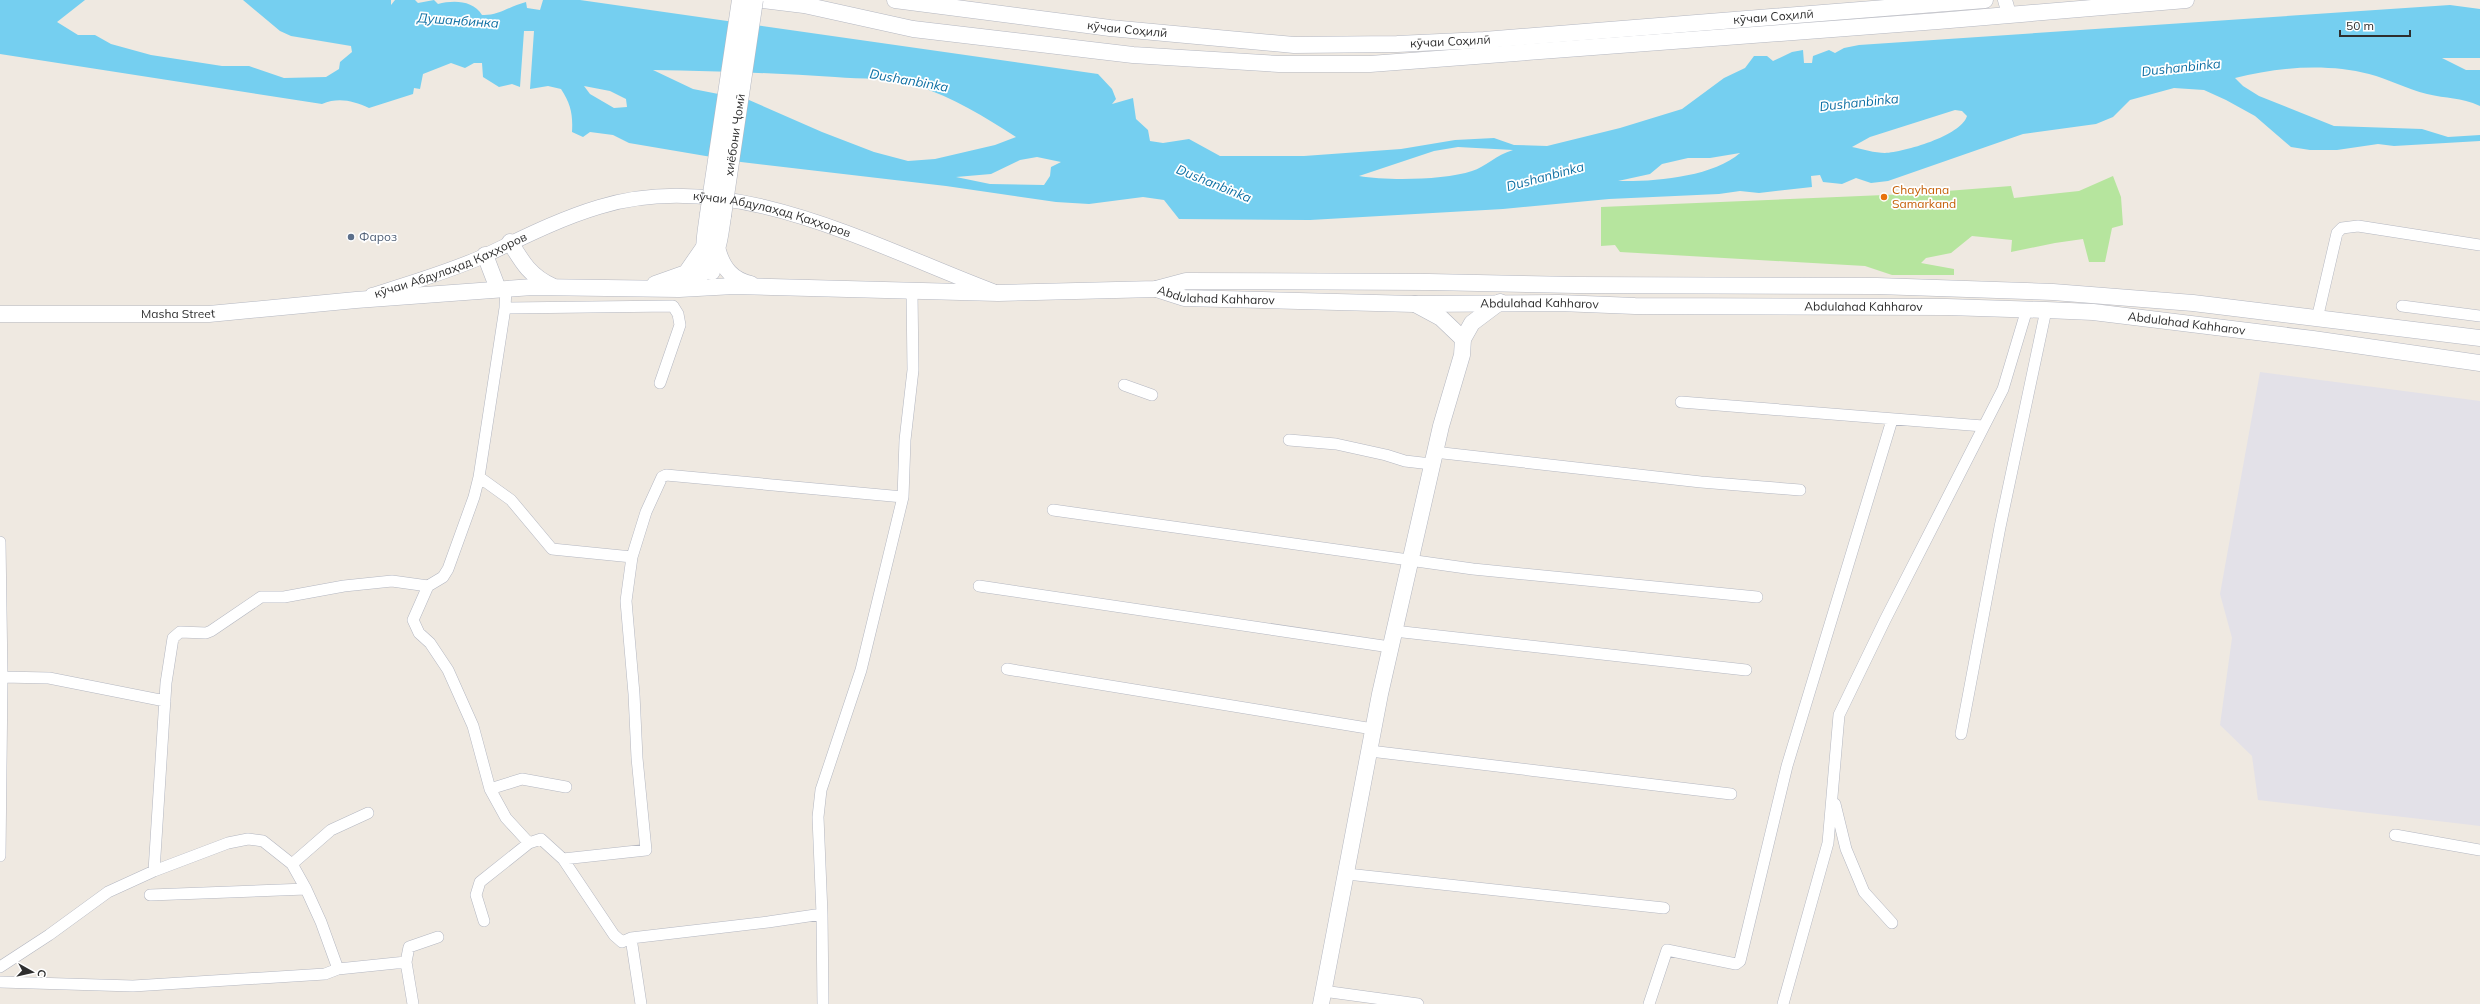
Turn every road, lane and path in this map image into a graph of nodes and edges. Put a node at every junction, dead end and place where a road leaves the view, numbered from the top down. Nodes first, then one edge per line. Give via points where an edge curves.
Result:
1 (740, 0) edge
2 (755, 0) edge
3 (762, 0) edge
4 (895, 0) edge
5 (1985, 0) edge
6 (2186, 0) edge
7 (913, 2) edge
8 (2007, 7) edge
9 (1110, 28) junction
10 (1108, 52) junction
11 (510, 242) junction
12 (2480, 245) edge
13 (711, 249) junction
14 (485, 255) junction
15 (708, 268) junction
16 (734, 286) junction
17 (554, 287) junction
18 (639, 287) junction
19 (770, 287) junction
20 (679, 288) junction
21 (502, 289) junction
22 (1156, 289) junction
23 (912, 292) junction
24 (998, 293) junction
25 (356, 300) junction
26 (1500, 302) junction
27 (1414, 304) junction
28 (2402, 306) dead end
29 (505, 308) junction
30 (2026, 309) junction
31 (2046, 310) junction
32 (0, 314) edge
33 (2480, 316) edge
34 (2317, 319) junction
35 (2480, 338) edge
36 (1463, 340) junction
37 (2480, 363) edge
38 (660, 383) dead end
39 (1124, 385) dead end
40 (1152, 395) dead end
41 (1681, 402) dead end
42 (1892, 420) junction
43 (1983, 426) junction
44 (1289, 440) dead end
45 (1433, 458) junction
46 (479, 477) junction
47 (1800, 490) dead end
48 (903, 497) junction
49 (1053, 510) dead end
50 (0, 542) edge
51 (632, 557) junction
52 (1411, 560) junction
53 (428, 586) junction
54 (979, 586) dead end
55 (1757, 597) dead end
56 (1394, 631) junction
57 (1390, 647) junction
58 (1007, 669) dead end
59 (1746, 670) dead end
60 (2, 677) junction
61 (165, 701) junction
62 (1373, 729) junction
63 (1960, 734) dead end
64 (1370, 751) junction
65 (1, 770) edge
66 (566, 787) dead end
67 (490, 789) junction
68 (1833, 792) junction
69 (1731, 794) dead end
70 (368, 813) dead end
71 (2395, 835) dead end
72 (529, 843) junction
73 (2480, 850) edge
74 (0, 856) edge
75 (563, 859) junction
76 (292, 864) junction
77 (154, 871) junction
78 (1347, 874) junction
79 (306, 889) junction
80 (150, 895) dead end
81 (1664, 908) dead end
82 (822, 914) junction
83 (484, 922) dead end
84 (1892, 923) dead end
85 (438, 937) dead end
86 (631, 938) junction
87 (406, 962) junction
88 (0, 967) edge
89 (338, 969) junction
90 (0, 982) edge
91 (1322, 998) edge
92 (414, 1004) edge
93 (641, 1004) edge
94 (823, 1004) edge
95 (1418, 1004) edge
96 (1649, 1004) edge
97 (1783, 1004) edge

1 - 13 main road, хиёбони Ҷомӣ, bridge via 708,214
2 - 13 main road, хиёбони Ҷомӣ, bridge via 723,216
3 - 10 main road via 804,6 913,29
4 - 7 main road, кӯчаи Соҳилӣ
5 - 9 main road, кӯчаи Соҳилӣ via 1674,26 1397,44 1294,45
6 - 8 main road
7 - 9 main road, кӯчаи Соҳилӣ
8 - 10 main road via 1938,21 1370,64 1271,64
9 - 10 main road via 1116,40 1114,47
11 - 14 street, кӯчаи Абдулаҳад Қаҳҳоров
11 - 17 main road via 525,267 537,279
11 - 24 street, кӯчаи Абдулаҳад Қаҳҳоров via 600,207 639,198 691,196 747,202 791,215 857,237
12 - 34 street via 2358,226 2342,228 2337,233
13 - 15 main road, хиёбони Ҷомӣ
13 - 18 main road via 686,273 668,281
13 - 19 main road via 732,275 743,282
14 - 21 main road
14 - 25 street, кӯчаи Абдулаҳад Қаҳҳоров via 411,283
15 - 16 main road via 717,277
15 - 20 main road, хиёбони Ҷомӣ
16 - 19 main road, кӯчаи Абдулаҳад Қаҳҳоров
16 - 20 main road, кӯчаи Абдулаҳад Қаҳҳоров
17 - 18 main road, кӯчаи Абдулаҳад Қаҳҳоров
17 - 21 main road, кӯчаи Абдулаҳад Қаҳҳоров
18 - 20 main road, кӯчаи Абдулаҳад Қаҳҳоров
19 - 23 main road, кӯчаи Абдулаҳад Қаҳҳоров
21 - 25 main road, кӯчаи Абдулаҳад Қаҳҳоров
21 - 29 street
22 - 24 main road, кӯчаи Абдулаҳад Қаҳҳоров
22 - 27 main road, Abdulahad Kahharov via 1184,298
22 - 34 main road, Abdulahad Kahharov via 1186,281 1935,286 2095,294 2193,303
23 - 24 main road, кӯчаи Абдулаҳад Қаҳҳоров
23 - 48 street via 913,370
25 - 32 main road, Masha Street via 209,314
26 - 27 main road, Abdulahad Kahharov
26 - 30 main road, Abdulahad Kahharov via 1635,306
26 - 36 main road via 1472,323
27 - 36 main road via 1441,318
28 - 33 street
29 - 38 street via 673,306 680,325
29 - 46 street
30 - 31 main road, Abdulahad Kahharov
30 - 43 street via 2002,389
31 - 37 main road, Abdulahad Kahharov via 2093,312
31 - 63 street
34 - 35 main road, Abdulahad Kahharov
36 - 45 main road via 1462,354
39 - 40 street
41 - 42 street
42 - 43 street
42 - 96 street via 1787,766 1740,961 1736,964 1667,950
43 - 68 street via 1839,715
44 - 45 street via 1336,444 1405,462
45 - 47 street
45 - 52 main road
46 - 51 street via 511,500 552,549
46 - 53 street via 448,569 443,577
48 - 51 street via 666,475 659,482
48 - 82 street via 861,670 821,790 818,817
49 - 52 street
50 - 60 street
51 - 75 street via 626,601 646,850
52 - 55 street via 1473,569
52 - 56 main road
53 - 61 street via 392,581 344,586 284,597 262,597 211,631 180,632 173,638
53 - 67 street via 415,614 415,626 448,670 473,726
54 - 57 street
56 - 57 main road
56 - 59 street
57 - 62 main road
58 - 62 street
60 - 61 street via 49,678
60 - 65 street
61 - 77 street
62 - 64 main road
64 - 69 street
64 - 78 main road
65 - 74 street
66 - 67 street via 522,779
67 - 72 street via 506,818
68 - 84 street via 1846,850 1864,892
68 - 97 street via 1828,843
70 - 76 street via 331,830
71 - 73 street
72 - 75 street via 535,840 545,841
72 - 83 street via 480,882 476,895
75 - 86 street via 614,934 622,942
76 - 77 street via 263,841 238,840
76 - 79 street
77 - 88 street via 108,892
78 - 81 street
78 - 91 main road
79 - 80 street
79 - 89 street
82 - 86 street
82 - 94 street
85 - 87 street via 409,947
86 - 93 street
87 - 89 street
87 - 92 street
89 - 90 street via 326,974 133,986
91 - 95 street

